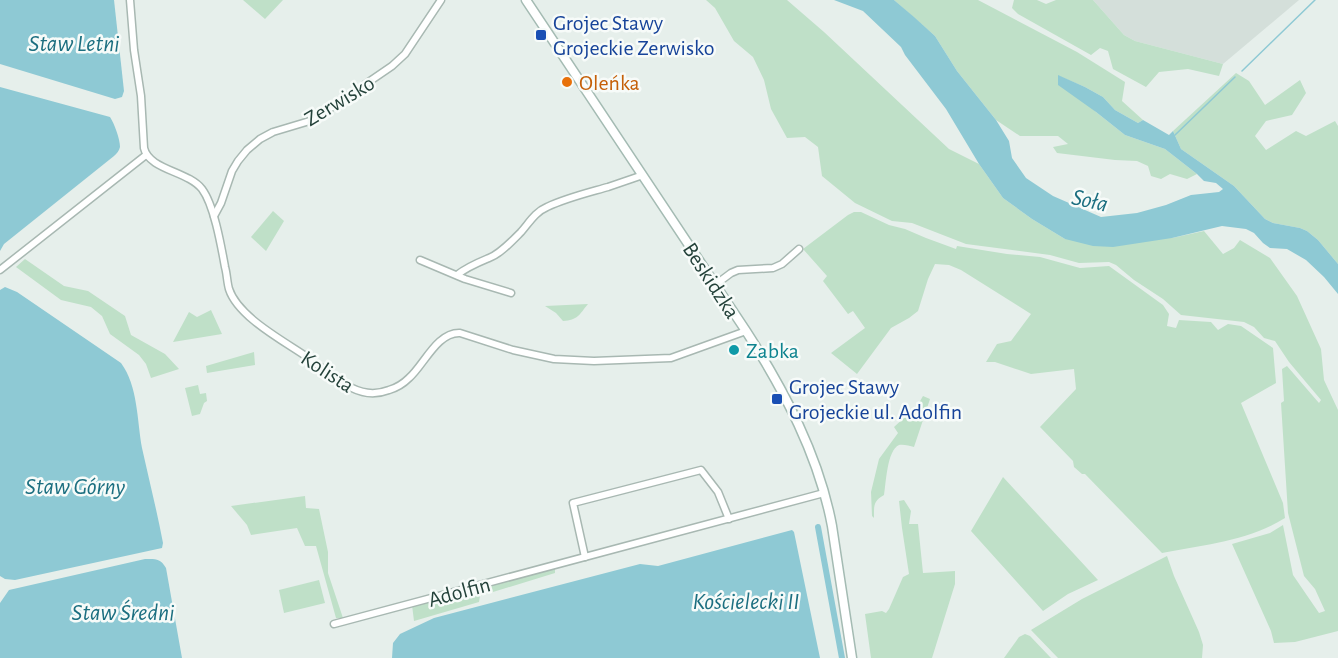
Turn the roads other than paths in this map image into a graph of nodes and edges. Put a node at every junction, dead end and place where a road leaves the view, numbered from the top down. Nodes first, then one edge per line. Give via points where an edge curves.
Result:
1 (130, 0) edge
2 (441, 0) edge
3 (526, 0) edge
4 (146, 155) junction
5 (643, 175) junction
6 (214, 216) junction
7 (800, 249) dead end
8 (420, 260) dead end
9 (0, 270) edge
10 (457, 275) junction
11 (715, 285) junction
12 (511, 293) dead end
13 (746, 331) junction
14 (824, 494) junction
15 (729, 519) junction
16 (585, 557) junction
17 (334, 624) dead end
18 (852, 658) edge

1 - 4 street
2 - 6 street, Zerwisko via 392,66 314,120 273,132 247,150 232,171
3 - 5 main road, Beskidzka
4 - 6 street, Kolista via 199,185
4 - 9 street
5 - 10 street via 544,208 504,248
5 - 11 main road, Beskidzka
6 - 13 street, Kolista via 229,289 241,308 262,327 366,394 404,383 452,333 554,359 594,362 671,358
7 - 11 street via 773,268 738,270
8 - 10 street
10 - 12 street
11 - 13 main road, Beskidzka
13 - 14 main road, Beskidzka via 783,394
14 - 15 street, Adolfin
14 - 18 main road, Beskidzka
15 - 16 street, Adolfin
15 - 16 street via 718,492 701,470 573,503
16 - 17 street, Adolfin

